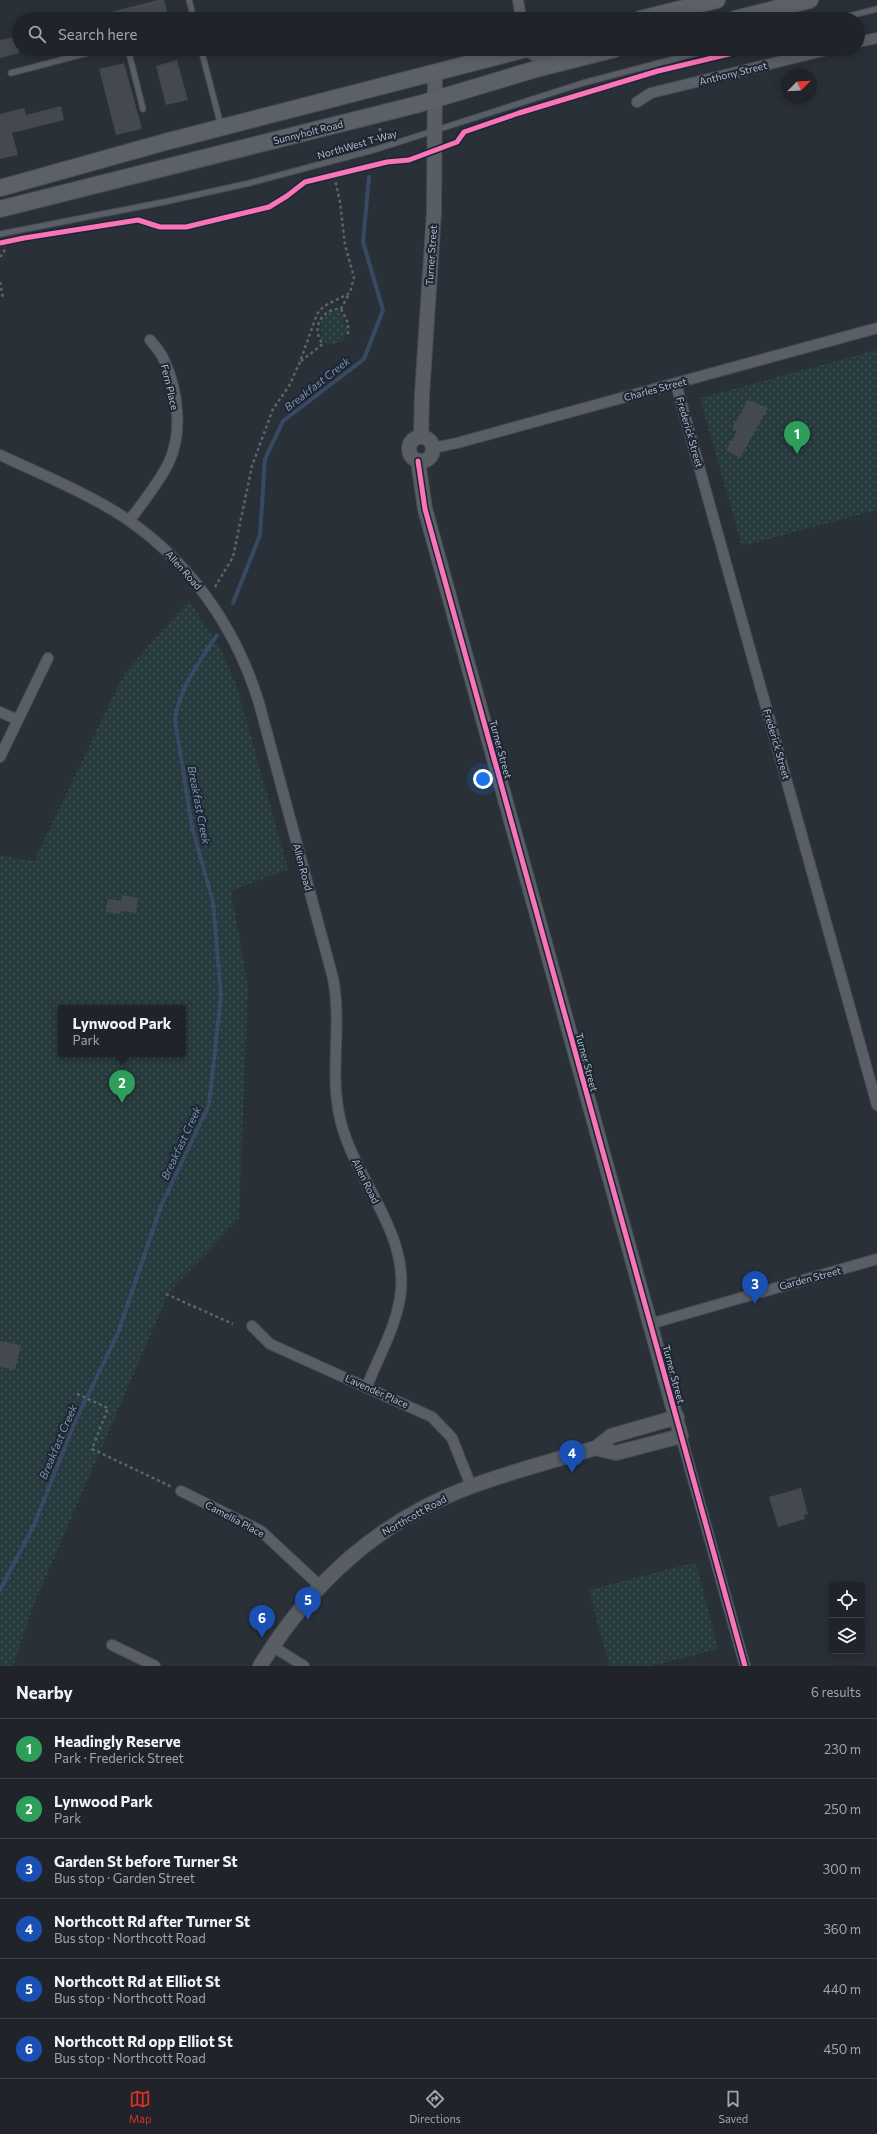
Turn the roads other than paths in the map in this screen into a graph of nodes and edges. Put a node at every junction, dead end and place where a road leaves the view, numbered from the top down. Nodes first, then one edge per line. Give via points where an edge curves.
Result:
1 (189, 0) edge
2 (518, 0) edge
3 (717, 0) edge
4 (810, 0) edge
5 (877, 10) edge
6 (192, 12) edge
7 (520, 12) edge
8 (668, 12) edge
9 (762, 12) edge
10 (865, 13) edge
11 (877, 38) edge
12 (865, 41) edge
13 (76, 56) edge
14 (130, 56) edge
15 (204, 56) edge
16 (500, 56) edge
17 (571, 56) edge
18 (587, 56) edge
19 (685, 56) edge
20 (802, 56) edge
21 (579, 58) junction
22 (11, 73) dead end
23 (436, 73) junction
24 (436, 99) junction
25 (637, 102) dead end
26 (143, 109) dead end
27 (221, 128) junction
28 (435, 129) junction
29 (0, 188) edge
30 (0, 209) edge
31 (0, 234) edge
32 (877, 328) edge
33 (150, 340) dead end
34 (676, 384) junction
35 (421, 437) junction
36 (433, 448) junction
37 (0, 455) edge
38 (418, 461) junction
39 (129, 521) junction
40 (48, 658) dead end
41 (0, 712) edge
42 (18, 720) junction
43 (0, 757) edge
44 (877, 1105) edge
45 (877, 1259) edge
46 (650, 1324) junction
47 (252, 1326) dead end
48 (366, 1386) junction
49 (676, 1417) junction
50 (681, 1436) junction
51 (596, 1448) junction
52 (471, 1486) junction
53 (181, 1491) road end
54 (319, 1585) junction
55 (112, 1645) dead end
56 (272, 1646) junction
57 (155, 1666) edge
58 (260, 1666) edge
59 (304, 1666) edge
60 (745, 1666) edge

1 - 6 lane
2 - 7 street
3 - 8 main road
4 - 9 main road
5 - 10 lane
11 - 12 street
13 - 22 lane
14 - 26 lane
15 - 27 lane
16 - 23 main road
17 - 21 street
18 - 21 main road, Sunnyholt Road
19 - 28 lane, NorthWest T-Way via 583,82
20 - 25 street, Anthony Street via 651,93
21 - 24 main road, Sunnyholt Road
23 - 24 street, Turner Street
23 - 27 main road
24 - 28 street, Turner Street
24 - 30 main road, Sunnyholt Road
27 - 29 main road
28 - 31 lane, NorthWest T-Way via 250,184
28 - 35 street, Turner Street via 434,212
32 - 34 street, Charles Street
33 - 39 street, Fern Place via 160,352 167,368 175,398 177,437 166,467
34 - 36 street, Charles Street
34 - 44 street, Frederick Street
35 - 36 street via 428,439
35 - 38 street via 414,440 410,446 410,453
36 - 38 street via 429,458
37 - 39 street, Allen Road via 92,498
38 - 46 street, Turner Street via 425,509
39 - 48 street, Allen Road via 179,563 217,611 248,670 261,711 335,989 338,1023 336,1095 342,1127 348,1145 395,1242 400,1265 402,1288 397,1311
40 - 42 street
41 - 42 street
42 - 43 street
45 - 46 street, Garden Street
46 - 49 street, Turner Street
47 - 48 street, Lavender Place via 270,1344
48 - 52 street, Lavender Place via 439,1422 456,1446
49 - 50 street, Turner Street
49 - 51 street, Northcott Road via 611,1436
50 - 51 street via 616,1453
50 - 60 street, Turner Street
51 - 52 street, Northcott Road
52 - 54 street, Northcott Road via 398,1522 354,1554
53 - 54 street, Camellia Place via 261,1531
54 - 56 street, Northcott Road
55 - 57 street
56 - 58 street, Northcott Road
56 - 59 street

